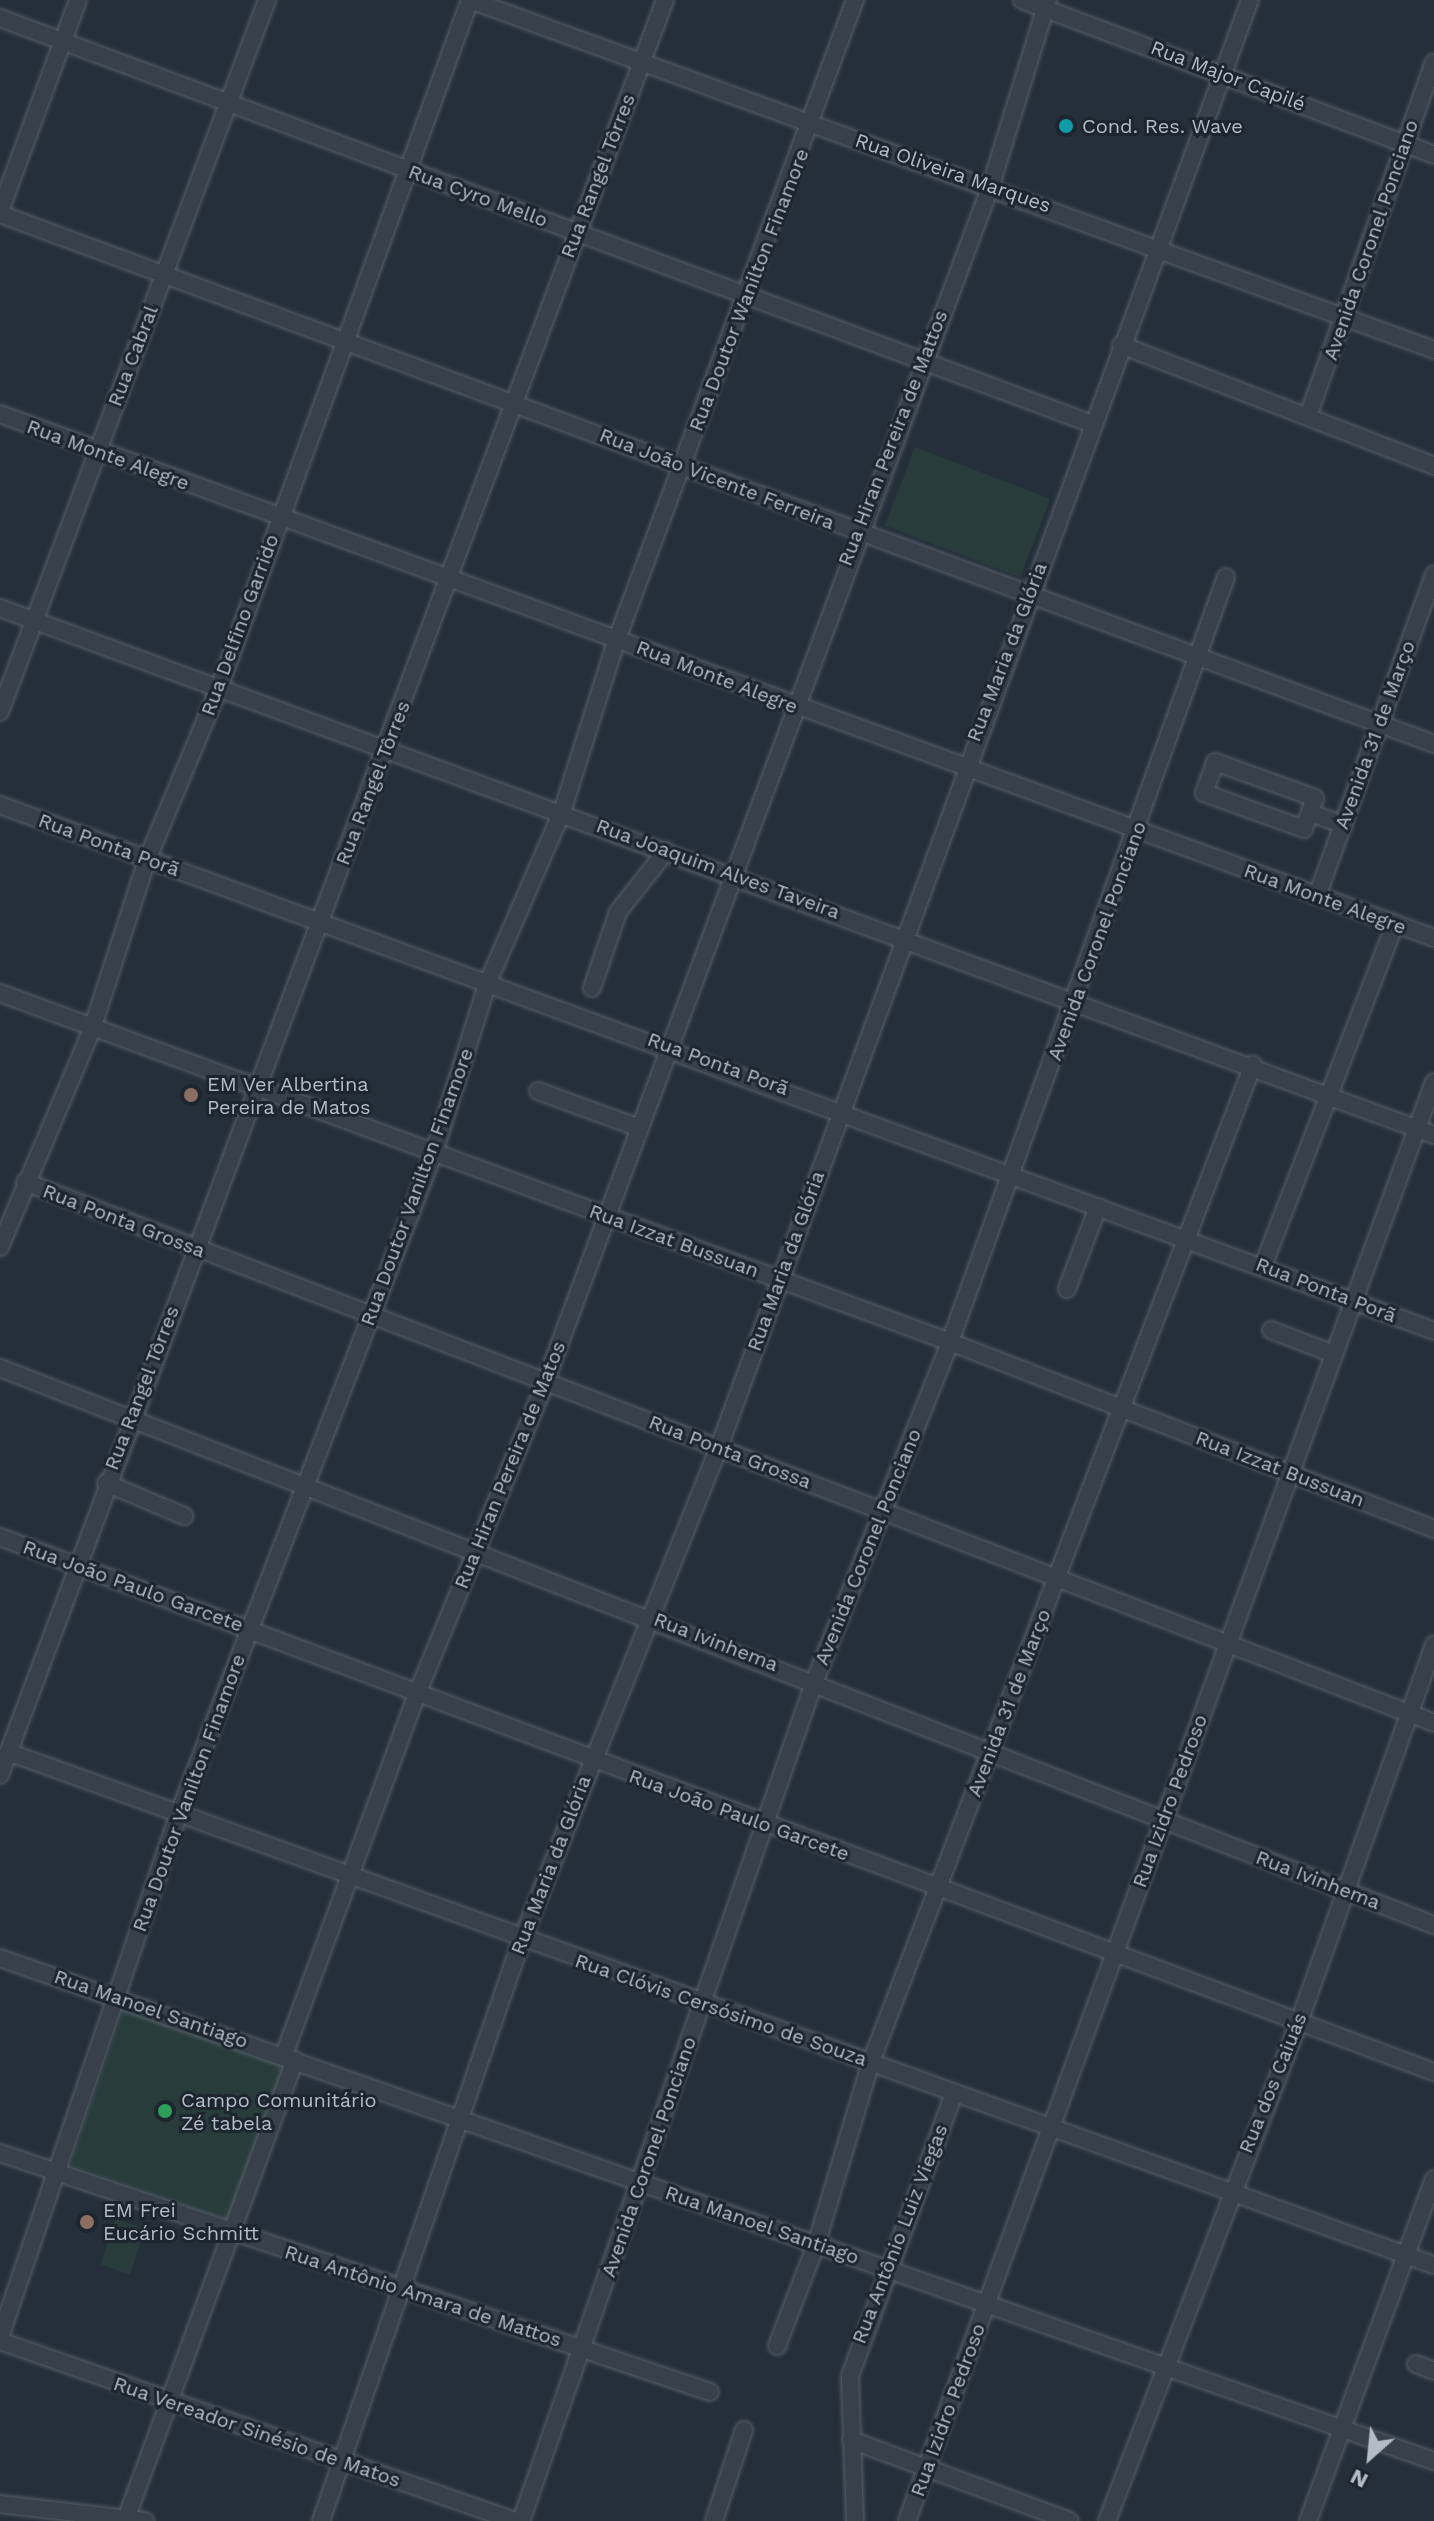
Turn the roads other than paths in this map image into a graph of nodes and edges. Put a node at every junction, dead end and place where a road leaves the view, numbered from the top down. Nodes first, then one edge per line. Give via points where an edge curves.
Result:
1 (78, 0) edge
2 (267, 0) edge
3 (470, 0) edge
4 (665, 0) edge
5 (855, 0) edge
6 (1022, 0) edge
7 (1250, 0) edge
8 (1047, 4) edge
9 (0, 18) edge
10 (63, 42) junction
11 (640, 62) junction
12 (1434, 63) edge
13 (1223, 73) junction
14 (228, 104) junction
15 (812, 124) junction
16 (1403, 144) junction
17 (1434, 155) edge
18 (411, 172) junction
19 (991, 185) junction
20 (0, 212) edge
21 (577, 231) junction
22 (1158, 248) junction
23 (163, 276) junction
24 (748, 296) junction
25 (1345, 317) junction
26 (346, 344) junction
27 (1121, 345) junction
28 (1434, 350) edge
29 (922, 361) junction
30 (512, 402) junction
31 (0, 414) edge
32 (1308, 416) junction
33 (1092, 424) junction
34 (98, 451) junction
35 (683, 466) junction
36 (1434, 466) edge
37 (280, 518) junction
38 (856, 532) junction
39 (1434, 575) edge
40 (1226, 577) dead end
41 (451, 581) junction
42 (1029, 597) junction
43 (0, 608) edge
44 (34, 622) junction
45 (617, 639) junction
46 (1199, 656) junction
47 (219, 688) junction
48 (793, 706) junction
49 (0, 712) edge
50 (1378, 721) junction
51 (1434, 744) edge
52 (387, 748) junction
53 (964, 767) junction
54 (0, 805) edge
55 (562, 812) junction
56 (1310, 813) junction
57 (1344, 825) junction
58 (1138, 833) junction
59 (666, 851) junction
60 (147, 860) junction
61 (731, 874) junction
62 (1317, 896) junction
63 (317, 920) junction
64 (1395, 924) junction
65 (903, 937) junction
66 (1434, 938) edge
67 (488, 982) junction
68 (592, 988) dead end
69 (0, 993) edge
70 (1076, 1000) junction
71 (92, 1029) junction
72 (667, 1046) junction
73 (1253, 1065) junction
74 (1434, 1082) edge
75 (256, 1085) junction
76 (538, 1091) dead end
77 (1329, 1094) junction
78 (842, 1108) junction
79 (637, 1127) junction
80 (1416, 1129) junction
81 (1434, 1135) edge
82 (434, 1153) junction
83 (1008, 1173) junction
84 (25, 1182) junction
85 (1098, 1207) junction
86 (604, 1214) junction
87 (1183, 1237) junction
88 (0, 1247) edge
89 (196, 1249) junction
90 (1263, 1266) junction
91 (779, 1280) junction
92 (1067, 1289) dead end
93 (1354, 1300) junction
94 (373, 1314) junction
95 (1271, 1330) dead end
96 (1434, 1331) edge
97 (950, 1342) junction
98 (1334, 1354) junction
99 (0, 1368) edge
100 (545, 1383) junction
101 (1122, 1409) junction
102 (129, 1417) junction
103 (719, 1447) junction
104 (1291, 1473) junction
105 (106, 1483) junction
106 (305, 1484) junction
107 (882, 1510) junction
108 (184, 1516) dead end
109 (1434, 1529) edge
110 (0, 1537) edge
111 (476, 1552) junction
112 (77, 1565) junction
113 (1057, 1577) junction
114 (649, 1617) junction
115 (248, 1629) junction
116 (1228, 1643) junction
117 (1434, 1644) edge
118 (815, 1680) junction
119 (417, 1694) junction
120 (1409, 1714) junction
121 (1434, 1723) edge
122 (990, 1751) junction
123 (8, 1752) junction
124 (590, 1761) junction
125 (0, 1775) edge
126 (179, 1813) junction
127 (1163, 1821) junction
128 (767, 1823) junction
129 (352, 1876) junction
130 (939, 1888) junction
131 (1342, 1890) junction
132 (1434, 1925) edge
133 (522, 1939) junction
134 (1114, 1955) junction
135 (0, 1958) edge
136 (117, 1997) junction
137 (700, 2004) junction
138 (1299, 2022) junction
139 (290, 2058) junction
140 (871, 2062) junction
141 (1434, 2072) edge
142 (954, 2093) junction
143 (459, 2122) junction
144 (1051, 2128) junction
145 (0, 2153) edge
146 (57, 2172) junction
147 (1434, 2179) edge
148 (642, 2183) junction
149 (1230, 2190) junction
150 (232, 2233) junction
151 (816, 2245) junction
152 (1403, 2253) junction
153 (1434, 2265) edge
154 (884, 2268) junction
155 (405, 2291) junction
156 (988, 2301) junction
157 (0, 2339) edge
158 (777, 2346) dead end
159 (581, 2349) junction
160 (1167, 2363) junction
161 (1416, 2364) dead end
162 (1434, 2371) edge
163 (710, 2392) dead end
164 (172, 2403) junction
165 (1343, 2427) junction
166 (744, 2430) dead end
167 (851, 2440) junction
168 (1434, 2461) edge
169 (343, 2462) junction
170 (926, 2470) junction
171 (0, 2504) edge
172 (126, 2519) junction
173 (145, 2521) edge
174 (321, 2521) edge
175 (518, 2521) edge
176 (714, 2521) edge
177 (855, 2521) edge
178 (907, 2521) edge
179 (1070, 2521) edge
180 (1107, 2521) edge
181 (1308, 2521) edge

1 - 10 street
2 - 14 street, Rua Cabral
3 - 11 street, Rua Oliveira Marques
3 - 18 street, Rua Delfino Garrido
4 - 11 street, Rua Rangel Tôrres
5 - 15 street, Rua Doutor Wanilton Finamore
6 - 8 street, Rua Major Capilé
7 - 13 street, Rua Maria da Glória
8 - 13 street, Rua Major Capilé
8 - 19 street, Rua Hiran Pereira de Mattos
9 - 10 street, Rua Cyro Mello
10 - 14 street, Rua Cyro Mello
10 - 20 street
11 - 15 street, Rua Oliveira Marques
11 - 21 street, Rua Rangel Tôrres
12 - 16 street, Avenida Coronel Ponciano
13 - 16 street, Rua Major Capilé
13 - 22 street, Rua Maria da Glória
14 - 18 street, Rua Cyro Mello
14 - 23 street, Rua Cabral
15 - 19 street, Rua Oliveira Marques
15 - 24 street, Rua Doutor Wanilton Finamore
16 - 17 street, Rua Major Capilé
16 - 25 street, Avenida Coronel Ponciano
18 - 21 street, Rua Cyro Mello
18 - 26 street, Rua Delfino Garrido
19 - 22 street, Rua Oliveira Marques
19 - 29 street, Rua Hiran Pereira de Mattos
20 - 23 street, Rua João Vicente Ferreira
21 - 24 street, Rua Cyro Mello
21 - 30 street, Rua Rangel Tôrres
22 - 25 street, Rua Oliveira Marques
22 - 27 street, Rua Maria da Glória
23 - 26 street, Rua João Vicente Ferreira
23 - 34 street, Rua Cabral
24 - 29 street, Rua Cyro Mello
24 - 35 street, Rua Doutor Wanilton Finamore
25 - 28 street, Rua Oliveira Marques
25 - 32 street, Avenida Coronel Ponciano
26 - 30 street, Rua João Vicente Ferreira
26 - 37 street, Rua Delfino Garrido
27 - 32 street
27 - 33 street, Rua Maria da Glória
29 - 33 street, Rua Cyro Mello
29 - 38 street, Rua Hiran Pereira de Mattos
30 - 35 street, Rua João Vicente Ferreira
30 - 41 street, Rua Rangel Tôrres
31 - 34 street, Rua Monte Alegre
32 - 36 street
33 - 42 street, Rua Maria da Glória
34 - 37 street, Rua Monte Alegre
34 - 44 street, Rua Cabral
35 - 38 street, Rua João Vicente Ferreira
35 - 45 street, Rua Doutor Wanilton Finamore
37 - 41 street, Rua Monte Alegre
37 - 47 street, Rua Delfino Garrido
38 - 42 street, Rua João Vicente Ferreira
38 - 48 street, Rua Hiran Pereira de Mattos
39 - 50 street, Avenida 31 de Março
40 - 46 street, Avenida Coronel Ponciano
41 - 45 street, Rua Monte Alegre
41 - 52 street, Rua Rangel Tôrres
42 - 46 street, Rua João Vicente Ferreira
42 - 53 street, Rua Maria da Glória
43 - 44 street, Rua Joaquim Alves Taveira
44 - 47 street, Rua Joaquim Alves Taveira
44 - 49 street, Rua Cabral
45 - 48 street, Rua Monte Alegre
45 - 55 street, Rua Doutor Wanilton Finamore
46 - 50 street, Rua João Vicente Ferreira
46 - 58 street, Avenida Coronel Ponciano
47 - 52 street, Rua Joaquim Alves Taveira
47 - 60 street, Rua Delfino Garrido
48 - 53 street, Rua Monte Alegre
48 - 61 street, Rua Hiran Pereira de Mattos
50 - 51 street, Rua João Vicente Ferreira
50 - 57 street, Avenida 31 de Março
52 - 55 street, Rua Joaquim Alves Taveira
52 - 63 street, Rua Rangel Tôrres
53 - 58 street, Rua Monte Alegre
53 - 65 street, Rua Maria da Glória
54 - 60 street, Rua Ponta Porã
55 - 59 street, Rua Joaquim Alves Taveira
55 - 67 street, Rua Doutor Wanilton Finamore
56 - 56 street via 1315,798 1215,762 1204,793 1304,829
56 - 57 street
57 - 62 street, Avenida 31 de Março
58 - 62 street, Rua Monte Alegre
58 - 70 street, Avenida Coronel Ponciano
59 - 61 street, Rua Joaquim Alves Taveira
59 - 68 street via 618,912
60 - 63 street, Rua Ponta Porã
60 - 71 street, Rua Delfino Garrido
61 - 65 street, Rua Joaquim Alves Taveira
61 - 72 street, Rua Hiran Pereira de Matos
62 - 64 street, Rua Monte Alegre
63 - 67 street, Rua Ponta Porã
63 - 75 street, Rua Rangel Tôrres
64 - 66 street, Rua Monte Alegre
64 - 77 street
65 - 70 street, Rua Joaquim Alves Taveira
65 - 78 street, Rua Maria da Glória
67 - 72 street, Rua Ponta Porã
67 - 82 street, Rua Doutor Vanilton Finamore
69 - 71 street, Rua Izzat Bussuan
70 - 73 street, Rua Joaquim Alves Taveira
70 - 83 street, Avenida Coronel Ponciano
71 - 75 street, Rua Izzat Bussuan
71 - 84 street, Rua Delfino Garrido
72 - 78 street, Rua Ponta Porã
72 - 79 street, Rua Hiran Pereira de Matos
73 - 77 street, Rua Joaquim Alves Taveira
73 - 87 street, Avenida 31 de Março
74 - 80 street, Rua Izidro Pedroso
75 - 82 street, Rua Izzat Bussuan
75 - 89 street, Rua Rangel Tôrres
76 - 79 street
77 - 80 street, Rua Joaquim Alves Taveira
77 - 90 street
78 - 83 street, Rua Ponta Porã
78 - 91 street, Rua Maria da Glória
79 - 86 street, Rua Hiran Pereira de Matos
80 - 81 street, Rua Joaquim Alves Taveira
80 - 93 street, Rua Izidro Pedroso
82 - 86 street, Rua Izzat Bussuan
82 - 94 street, Rua Doutor Vanilton Finamore
83 - 85 street, Rua Ponta Porã
83 - 97 street, Avenida Coronel Ponciano
84 - 88 street, Rua Delfino Garrido
84 - 89 street, Rua Ponta Grossa
85 - 87 street, Rua Ponta Porã
85 - 92 street
86 - 91 street, Rua Izzat Bussuan
86 - 100 street, Rua Hiran Pereira de Matos
87 - 90 street, Rua Ponta Porã
87 - 101 street, Avenida 31 de Março
89 - 94 street, Rua Ponta Grossa
89 - 102 street, Rua Rangel Tôrres
90 - 93 street, Rua Ponta Porã
91 - 97 street, Rua Izzat Bussuan
91 - 103 street, Rua Maria da Glória
93 - 96 street, Rua Ponta Porã
93 - 98 street, Rua Izidro Pedroso
94 - 100 street, Rua Ponta Grossa
94 - 106 street, Rua Doutor Vanilton Finamore
95 - 98 street
97 - 101 street, Rua Izzat Bussuan
97 - 107 street, Avenida Coronel Ponciano
98 - 104 street, Rua Izidro Pedroso
99 - 102 street, Rua Ivinhema
100 - 103 street, Rua Ponta Grossa
100 - 111 street, Rua Hiran Pereira de Matos
101 - 104 street, Rua Izzat Bussuan
101 - 113 street, Avenida 31 de Março
102 - 105 street, Rua Rangel Tôrres
102 - 106 street, Rua Ivinhema
103 - 107 street, Rua Ponta Grossa
103 - 114 street, Rua Maria da Glória
104 - 109 street, Rua Izzat Bussuan
104 - 116 street, Rua Izidro Pedroso
105 - 108 street
105 - 112 street, Rua Rangel Tôrres
106 - 111 street, Rua Ivinhema
106 - 115 street, Rua Doutor Vanilton Finamore
107 - 113 street, Rua Ponta Grossa
107 - 118 street, Avenida Coronel Ponciano
110 - 112 street, Rua João Paulo Garcete
111 - 114 street, Rua Ivinhema
111 - 119 street, Rua Hiran Pereira de Matos
112 - 115 street, Rua João Paulo Garcete
112 - 123 street, Rua Rangel Tôrres
113 - 116 street, Rua Ponta Grossa
113 - 122 street, Avenida 31 de Março
114 - 118 street, Rua Ivinhema
114 - 124 street, Rua Maria da Glória
115 - 119 street, Rua João Paulo Garcete
115 - 126 street, Rua Doutor Vanilton Finamore
116 - 120 street, Rua Ponta Grossa
116 - 127 street, Rua Izidro Pedroso
117 - 120 street, Rua dos Caiuás
118 - 122 street, Rua Ivinhema
118 - 128 street, Avenida Coronel Ponciano
119 - 124 street, Rua João Paulo Garcete
119 - 129 street, Rua Hiran Pereira de Matos
120 - 121 street, Rua Ponta Grossa
120 - 131 street, Rua dos Caiuás
122 - 127 street, Rua Ivinhema
122 - 130 street, Avenida 31 de Março
123 - 125 street, Rua Rangel Tôrres
123 - 126 street, Rua Clóvis Cersósimo de Souza
124 - 128 street, Rua João Paulo Garcete
124 - 133 street, Rua Maria da Glória
126 - 129 street, Rua Clóvis Cersósimo de Souza
126 - 136 street, Rua Doutor Vanilton Finamore
127 - 131 street, Rua Ivinhema
127 - 134 street, Rua Izidro Pedroso
128 - 130 street, Rua João Paulo Garcete
128 - 137 street, Avenida Coronel Ponciano
129 - 133 street, Rua Clóvis Cersósimo de Souza
129 - 139 street, Rua Hiran Pereira de Matos
130 - 134 street, Rua João Paulo Garcete
130 - 140 street, Avenida 31 de Março
131 - 132 street, Rua Ivinhema
131 - 138 street, Rua dos Caiuás
133 - 137 street, Rua Clóvis Cersósimo de Souza
133 - 143 street, Rua Maria da Glória
134 - 138 street, Rua João Paulo Garcete
134 - 144 street, Rua Izidro Pedroso
135 - 136 street, Rua Manoel Santiago
136 - 139 street, Rua Manoel Santiago
136 - 146 street, Rua Doutor Vanilton Finamore
137 - 140 street, Rua Clóvis Cersósimo de Souza
137 - 148 street, Avenida Coronel Ponciano
138 - 141 street, Rua João Paulo Garcete
138 - 149 street, Rua dos Caiuás
139 - 143 street, Rua Manoel Santiago
139 - 150 street, Rua Hiran Pereira de Matos
140 - 142 street, Rua Clóvis Cersósimo de Souza
140 - 151 street, Avenida 31 de Março
142 - 144 street, Rua Clóvis Cersósimo de Souza
142 - 154 street, Rua Antônio Luiz Viegas
143 - 148 street, Rua Manoel Santiago
143 - 155 street, Rua Maria da Glória
144 - 149 street, Rua Clóvis Cersósimo de Souza
144 - 156 street, Rua Izidro Pedroso
145 - 146 street, Rua Antônio Amara de Mattos
146 - 150 street, Rua Antônio Amara de Mattos
146 - 157 street, Rua Doutor Vanilton Finamore
147 - 152 street
148 - 151 street, Rua Manoel Santiago
148 - 159 street, Avenida Coronel Ponciano
149 - 152 street, Rua Clóvis Cersósimo de Souza
149 - 160 street, Rua dos Caiuás
150 - 155 street, Rua Antônio Amara de Mattos
150 - 164 street, Rua Hiran Pereira de Matos
151 - 154 street, Rua Manoel Santiago
151 - 158 street, Avenida 31 de Março
152 - 153 street, Rua Clóvis Cersósimo de Souza
152 - 165 street
154 - 156 street, Rua Manoel Santiago
154 - 167 street, Rua Antônio Luiz Viegas via 850,2376
155 - 159 street, Rua Antônio Amara de Mattos
155 - 169 street, Rua Maria da Glória
156 - 160 street, Rua Manoel Santiago
156 - 170 street, Rua Izidro Pedroso
157 - 164 street, Rua Vereador Sinésio de Matos
159 - 163 street, Rua Antônio Amara de Mattos
159 - 175 street, Avenida Coronel Ponciano
160 - 165 street, Rua Manoel Santiago
160 - 180 street, Rua dos Caiuás
161 - 162 street
164 - 169 street, Rua Vereador Sinésio de Matos
164 - 172 street, Rua Hiran Pereira de Matos
165 - 168 street, Rua Manoel Santiago
165 - 181 street
166 - 176 street
167 - 170 street
167 - 177 street, Rua Antônio Luiz Viegas
169 - 174 street, Rua Maria da Glória
169 - 175 street, Rua Vereador Sinésio de Matos
170 - 178 street, Rua Izidro Pedroso
170 - 179 street
171 - 172 street
172 - 173 street

